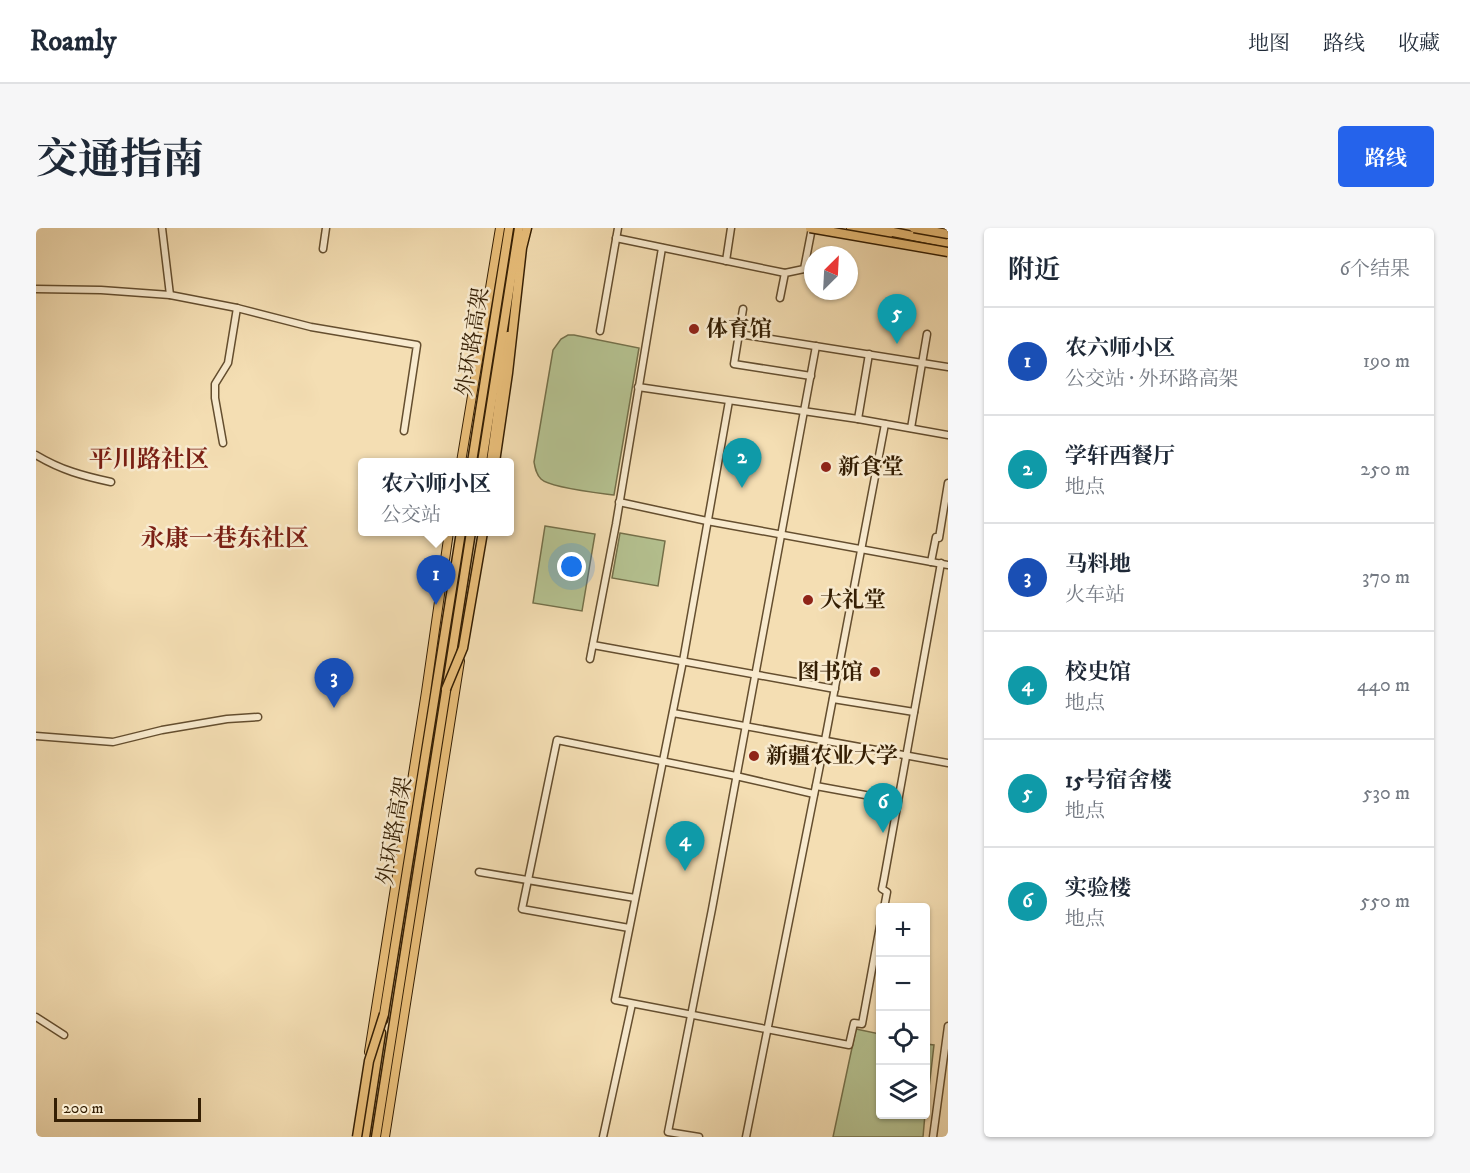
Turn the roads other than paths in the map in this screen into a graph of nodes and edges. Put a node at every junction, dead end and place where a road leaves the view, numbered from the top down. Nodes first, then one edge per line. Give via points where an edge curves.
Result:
1 (162, 228) edge
2 (326, 228) edge
3 (500, 228) edge
4 (509, 228) edge
5 (519, 228) edge
6 (526, 228) edge
7 (618, 228) edge
8 (731, 228) edge
9 (811, 228) edge
10 (851, 228) edge
11 (873, 228) edge
12 (915, 228) edge
13 (940, 228) edge
14 (948, 233) edge
15 (616, 238) junction
16 (948, 244) edge
17 (662, 248) junction
18 (323, 249) dead end
19 (948, 252) edge
20 (726, 261) junction
21 (785, 273) junction
22 (36, 289) edge
23 (170, 295) junction
24 (780, 298) dead end
25 (237, 308) junction
26 (742, 309) dead end
27 (600, 331) dead end
28 (739, 334) junction
29 (927, 334) dead end
30 (816, 346) junction
31 (869, 354) junction
32 (922, 363) junction
33 (948, 367) edge
34 (811, 376) junction
35 (638, 387) junction
36 (729, 401) junction
37 (804, 412) junction
38 (858, 419) junction
39 (885, 424) junction
40 (911, 428) junction
41 (404, 431) dead end
42 (948, 435) edge
43 (223, 442) dead end
44 (36, 455) edge
45 (462, 458) edge
46 (473, 458) edge
47 (483, 458) edge
48 (494, 458) edge
49 (111, 482) dead end
50 (948, 483) edge
51 (619, 502) junction
52 (707, 521) junction
53 (781, 535) junction
54 (448, 536) edge
55 (461, 536) edge
56 (470, 536) edge
57 (482, 536) edge
58 (482, 536) edge
59 (861, 549) junction
60 (931, 561) junction
61 (944, 564) edge
62 (592, 645) junction
63 (590, 659) dead end
64 (683, 661) junction
65 (755, 674) junction
66 (446, 689) junction
67 (835, 689) junction
68 (833, 699) junction
69 (914, 712) junction
70 (673, 713) junction
71 (258, 717) dead end
72 (746, 726) junction
73 (36, 736) edge
74 (825, 740) junction
75 (906, 755) junction
76 (663, 761) junction
77 (948, 763) edge
78 (736, 776) junction
79 (816, 786) junction
80 (814, 794) junction
81 (898, 801) junction
82 (479, 872) dead end
83 (528, 879) junction
84 (635, 898) junction
85 (885, 903) edge
86 (629, 928) junction
87 (876, 948) edge
88 (632, 1004) junction
89 (384, 1014) junction
90 (692, 1014) junction
91 (36, 1017) edge
92 (948, 1026) edge
93 (768, 1030) junction
94 (64, 1035) dead end
95 (358, 1137) edge
96 (365, 1137) edge
97 (376, 1137) edge
98 (385, 1137) edge
99 (603, 1137) edge
100 (699, 1137) edge
101 (746, 1137) edge
102 (933, 1137) edge

1 - 23 street
2 - 18 street
3 - 45 main road
4 - 46 highway, 外环路高架
5 - 47 highway, 外环路高架
6 - 48 highway
7 - 15 street
8 - 20 street
9 - 19 highway, bridge
9 - 21 street via 804,269
10 - 16 main road
11 - 16 highway
12 - 14 highway, bridge
13 - 14 highway, bridge
15 - 17 street
15 - 27 street
17 - 20 street
17 - 35 street
20 - 21 street
21 - 24 street
22 - 23 street
23 - 25 street
25 - 41 street via 311,327 417,345
25 - 43 street via 228,363 215,384
26 - 28 street
28 - 30 street
28 - 34 street via 734,364
29 - 32 street
30 - 31 street
30 - 34 street
31 - 32 street
31 - 38 street
32 - 33 street
32 - 40 street
34 - 37 street
35 - 36 street
35 - 51 street
36 - 37 street
36 - 52 street
37 - 38 street
37 - 53 street
38 - 39 street
39 - 40 street
39 - 59 street
40 - 42 street
44 - 49 street via 79,475
50 - 60 street
51 - 52 street
51 - 62 street
52 - 53 street
52 - 64 street
53 - 59 street
53 - 65 street
54 - 95 main road
55 - 89 highway, 外环路高架
56 - 66 highway, 外环路高架, bridge
57 - 66 highway, bridge via 463,648
58 - 98 main road
59 - 60 street
59 - 67 street
60 - 61 street
61 - 69 street
62 - 63 street
62 - 64 street
64 - 65 street
64 - 70 street
65 - 67 street
65 - 72 street
66 - 97 highway, 外环路高架
67 - 68 street
68 - 69 street
68 - 74 street
69 - 75 street
70 - 72 street
70 - 76 street
71 - 73 street via 162,730 113,742
72 - 74 street
72 - 78 street
74 - 75 street
74 - 79 street
75 - 77 street
75 - 81 street
76 - 78 street
76 - 83 street via 556,740
76 - 84 street
78 - 80 street
78 - 90 street
79 - 80 street
79 - 81 street
80 - 93 street
81 - 85 street via 882,889 887,892
82 - 83 street
83 - 84 street
83 - 86 street via 522,909
84 - 86 street
86 - 88 street via 615,1000
87 - 93 street via 862,1024 854,1023 849,1044
88 - 90 street
88 - 99 street
89 - 95 highway, bridge via 369,1061
89 - 96 highway, 外环路高架, bridge
90 - 93 street
90 - 100 street via 668,1132
91 - 94 street
92 - 102 street
93 - 101 street

